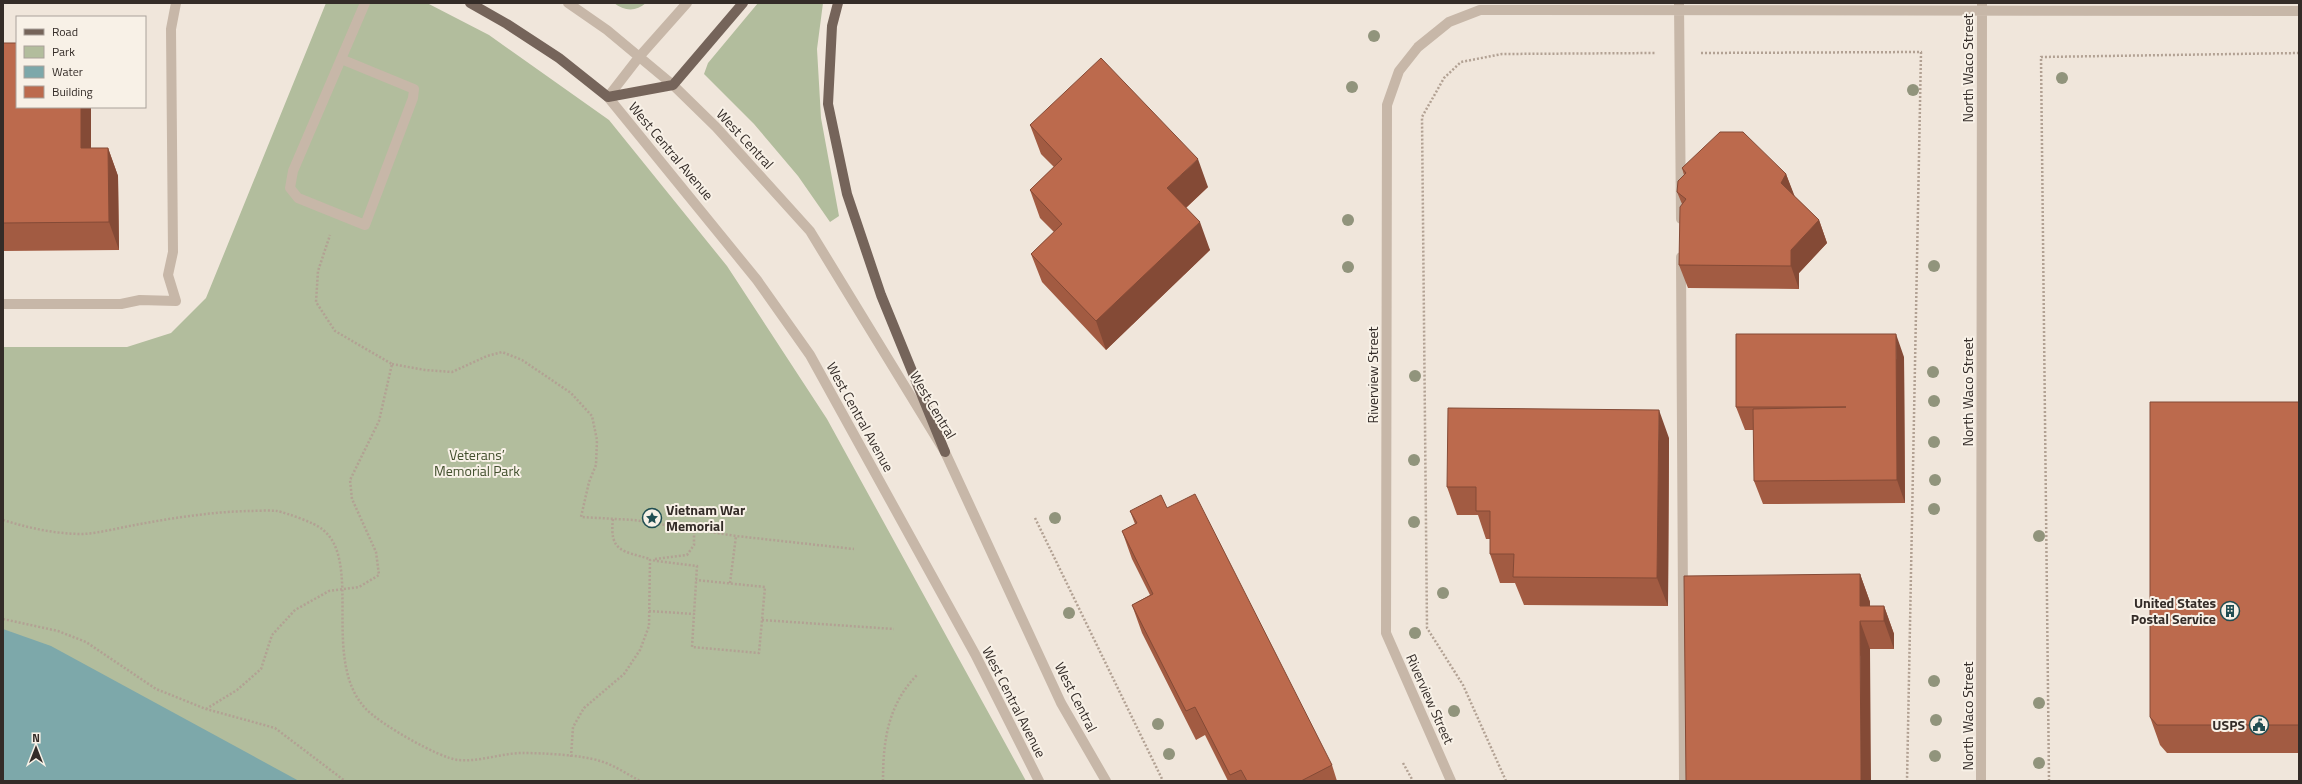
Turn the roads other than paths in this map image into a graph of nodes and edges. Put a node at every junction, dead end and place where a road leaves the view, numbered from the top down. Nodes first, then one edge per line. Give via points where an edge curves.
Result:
1 (176, 3) edge
2 (365, 3) edge
3 (470, 3) edge
4 (568, 3) edge
5 (687, 3) edge
6 (743, 3) edge
7 (838, 3) edge
8 (1679, 7) edge
9 (1982, 7) edge
10 (2150, 7) edge
11 (2299, 11) edge
12 (639, 57) junction
13 (341, 59) junction
14 (673, 85) junction
15 (608, 97) junction
16 (1681, 227) edge
17 (1681, 250) edge
18 (3, 304) edge
19 (945, 452) junction
20 (1039, 781) edge
21 (1106, 781) edge
22 (1451, 781) edge
23 (1684, 781) edge
24 (1982, 781) edge

1 - 18 street via 171,29 173,252 168,275 176,301 140,300 121,304
2 - 13 street
3 - 15 main road, West Central Avenue via 559,58
4 - 12 street
5 - 12 street
6 - 14 main road
7 - 19 main road via 832,26 828,104 847,194 881,295
8 - 9 street, Riverview Street
8 - 16 street
8 - 22 street, Riverview Street via 1480,10 1449,22 1418,47 1399,71 1387,104 1386,633
9 - 10 street, Riverview Street
9 - 24 street, North Waco Street
10 - 11 street, Riverview Street
12 - 14 street
12 - 15 street
13 - 13 street via 293,171 290,188 298,198 365,225 414,98 414,89
14 - 15 main road, West Central Avenue
14 - 19 street, West Central via 716,127 810,231
15 - 20 street, West Central Avenue via 757,280 810,355 971,647
17 - 23 street
19 - 21 street, West Central via 1061,703

